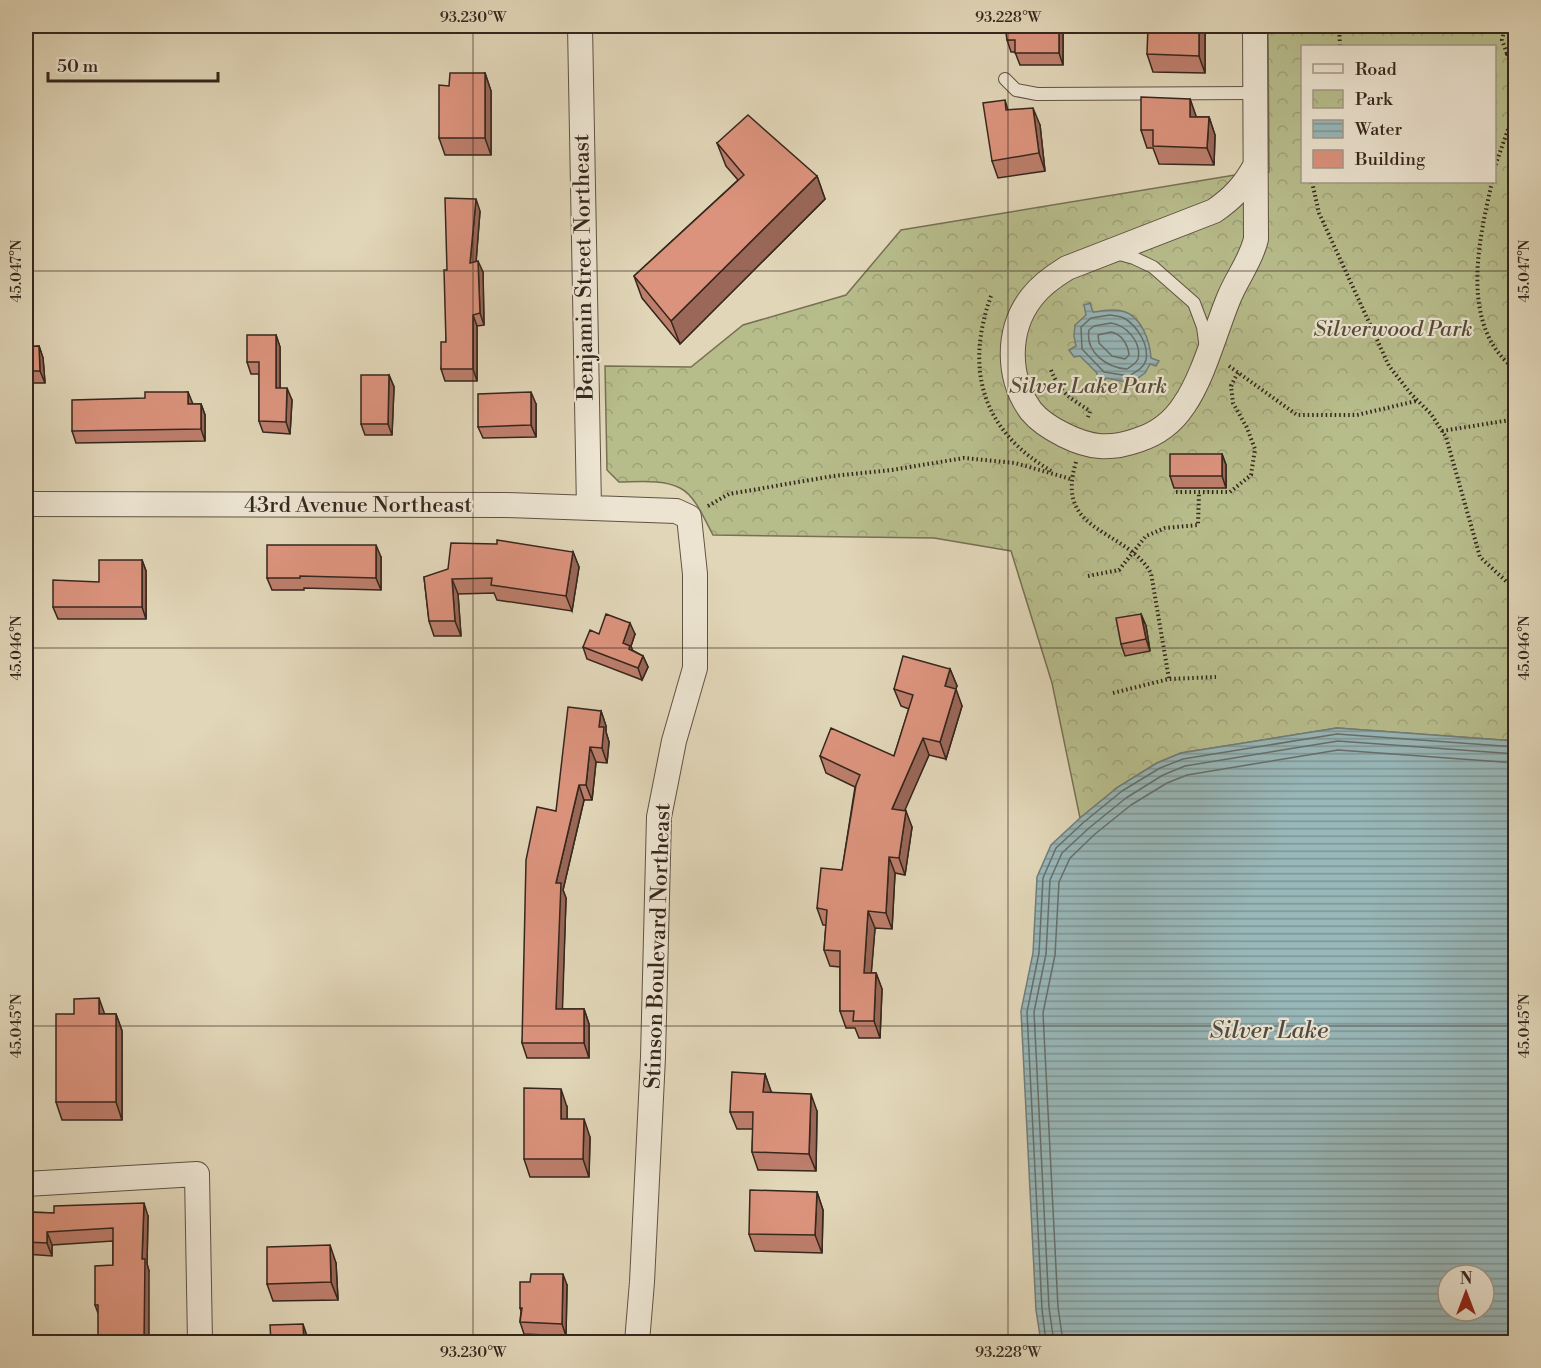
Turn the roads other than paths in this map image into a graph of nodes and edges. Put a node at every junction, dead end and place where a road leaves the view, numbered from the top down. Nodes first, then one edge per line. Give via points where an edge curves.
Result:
1 (580, 26) edge
2 (1255, 26) edge
3 (1005, 79) dead end
4 (1256, 93) junction
5 (1255, 166) junction
6 (1109, 252) junction
7 (1207, 356) junction
8 (26, 504) edge
9 (589, 508) junction
10 (689, 517) joint
11 (26, 1184) edge
12 (200, 1342) edge
13 (637, 1342) edge

1 - 9 street, Benjamin Street Northeast
2 - 4 street
3 - 4 lane via 1016,90 1037,94
4 - 5 street
5 - 6 street via 1245,184 1214,211
5 - 7 street via 1253,252 1230,295
6 - 7 lane via 1153,267 1194,303 1203,327
6 - 7 street via 1067,268 1047,281 1018,321 1013,368 1019,391 1032,412 1049,427 1082,444 1125,445 1149,436 1184,406
8 - 9 street, 43rd Avenue Northeast
9 - 10 street, 43rd Avenue Northeast via 676,511
10 - 13 street, Stinson Boulevard Northeast via 695,574 695,668 674,741 659,817 654,1057
11 - 12 street via 197,1174

